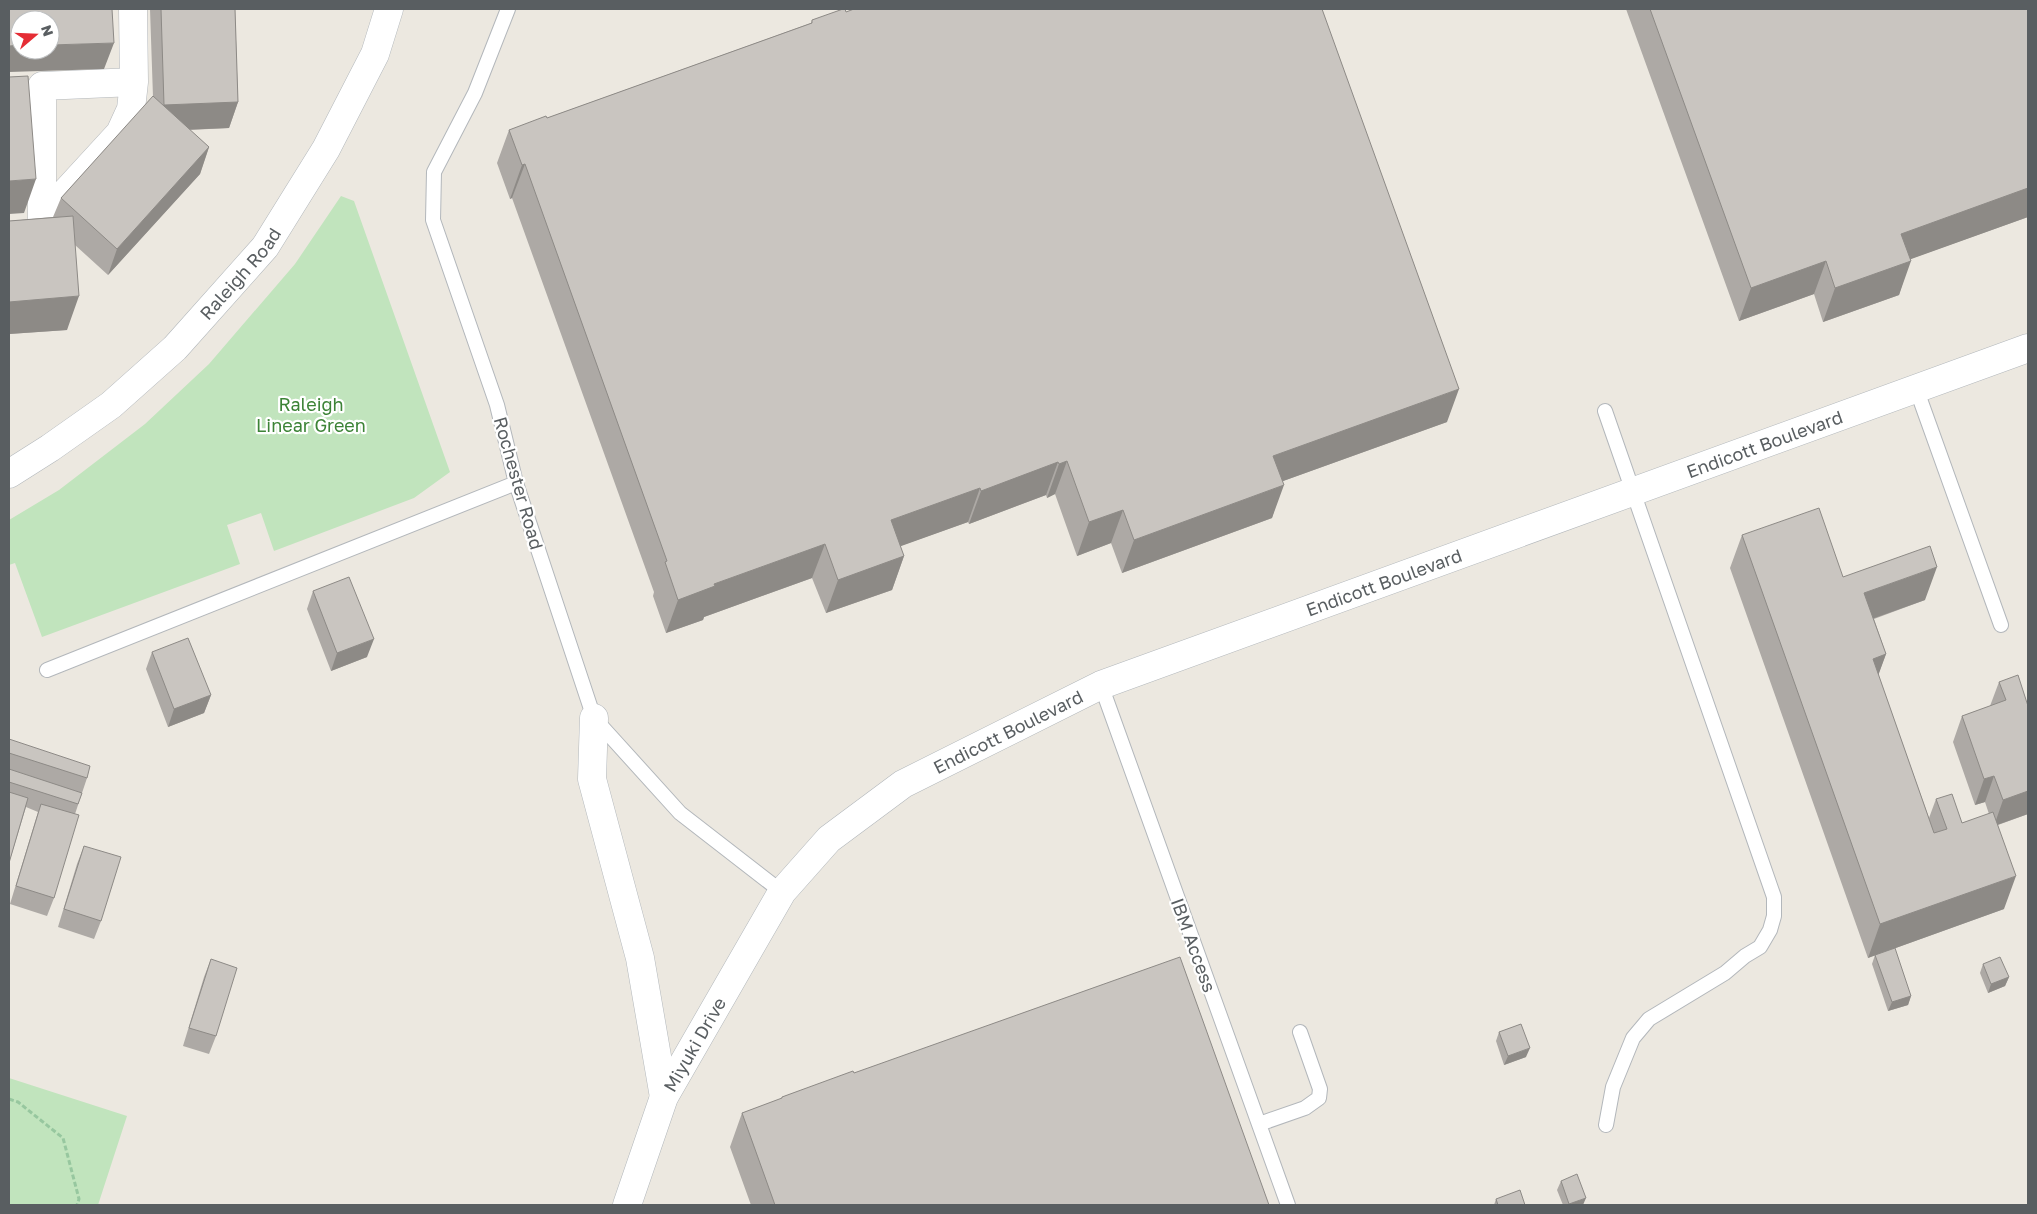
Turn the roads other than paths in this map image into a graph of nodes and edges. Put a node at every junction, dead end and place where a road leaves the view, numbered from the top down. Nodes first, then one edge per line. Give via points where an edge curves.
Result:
1 (133, 9) edge
2 (389, 9) edge
3 (508, 9) edge
4 (134, 82) junction
5 (2028, 348) edge
6 (1916, 388) junction
7 (1605, 411) dead end
8 (9, 474) edge
9 (516, 483) junction
10 (1634, 492) junction
11 (2001, 625) dead end
12 (47, 670) dead end
13 (1101, 684) junction
14 (594, 718) junction
15 (782, 892) junction
16 (1300, 1032) dead end
17 (664, 1097) junction
18 (1259, 1124) junction
19 (1606, 1125) dead end
20 (627, 1205) edge
21 (1288, 1205) edge

1 - 4 street
2 - 8 street, Raleigh Road via 375,54 326,149 265,247 175,348 146,374 111,405
3 - 9 lane, Rochester Road via 475,93 434,172 433,220 498,405
4 - 4 street via 131,109 120,133 36,223 34,86
5 - 6 street, Endicott Boulevard
6 - 10 street, Endicott Boulevard
6 - 11 lane
7 - 10 lane
9 - 12 lane
9 - 14 lane, Rochester Road
10 - 13 street, Endicott Boulevard
10 - 19 lane via 1774,897 1774,916 1760,947 1725,973 1649,1019 1634,1038 1613,1087
13 - 15 street, Endicott Boulevard via 903,784 829,839
13 - 18 lane, IBM Access
14 - 15 lane, Rochester Road via 680,813
14 - 17 street via 592,779 640,958
15 - 17 street, Miyuki Drive
16 - 18 lane via 1320,1089 1319,1098 1305,1108
17 - 20 street, Miyuki Drive
18 - 21 lane, IBM Access

